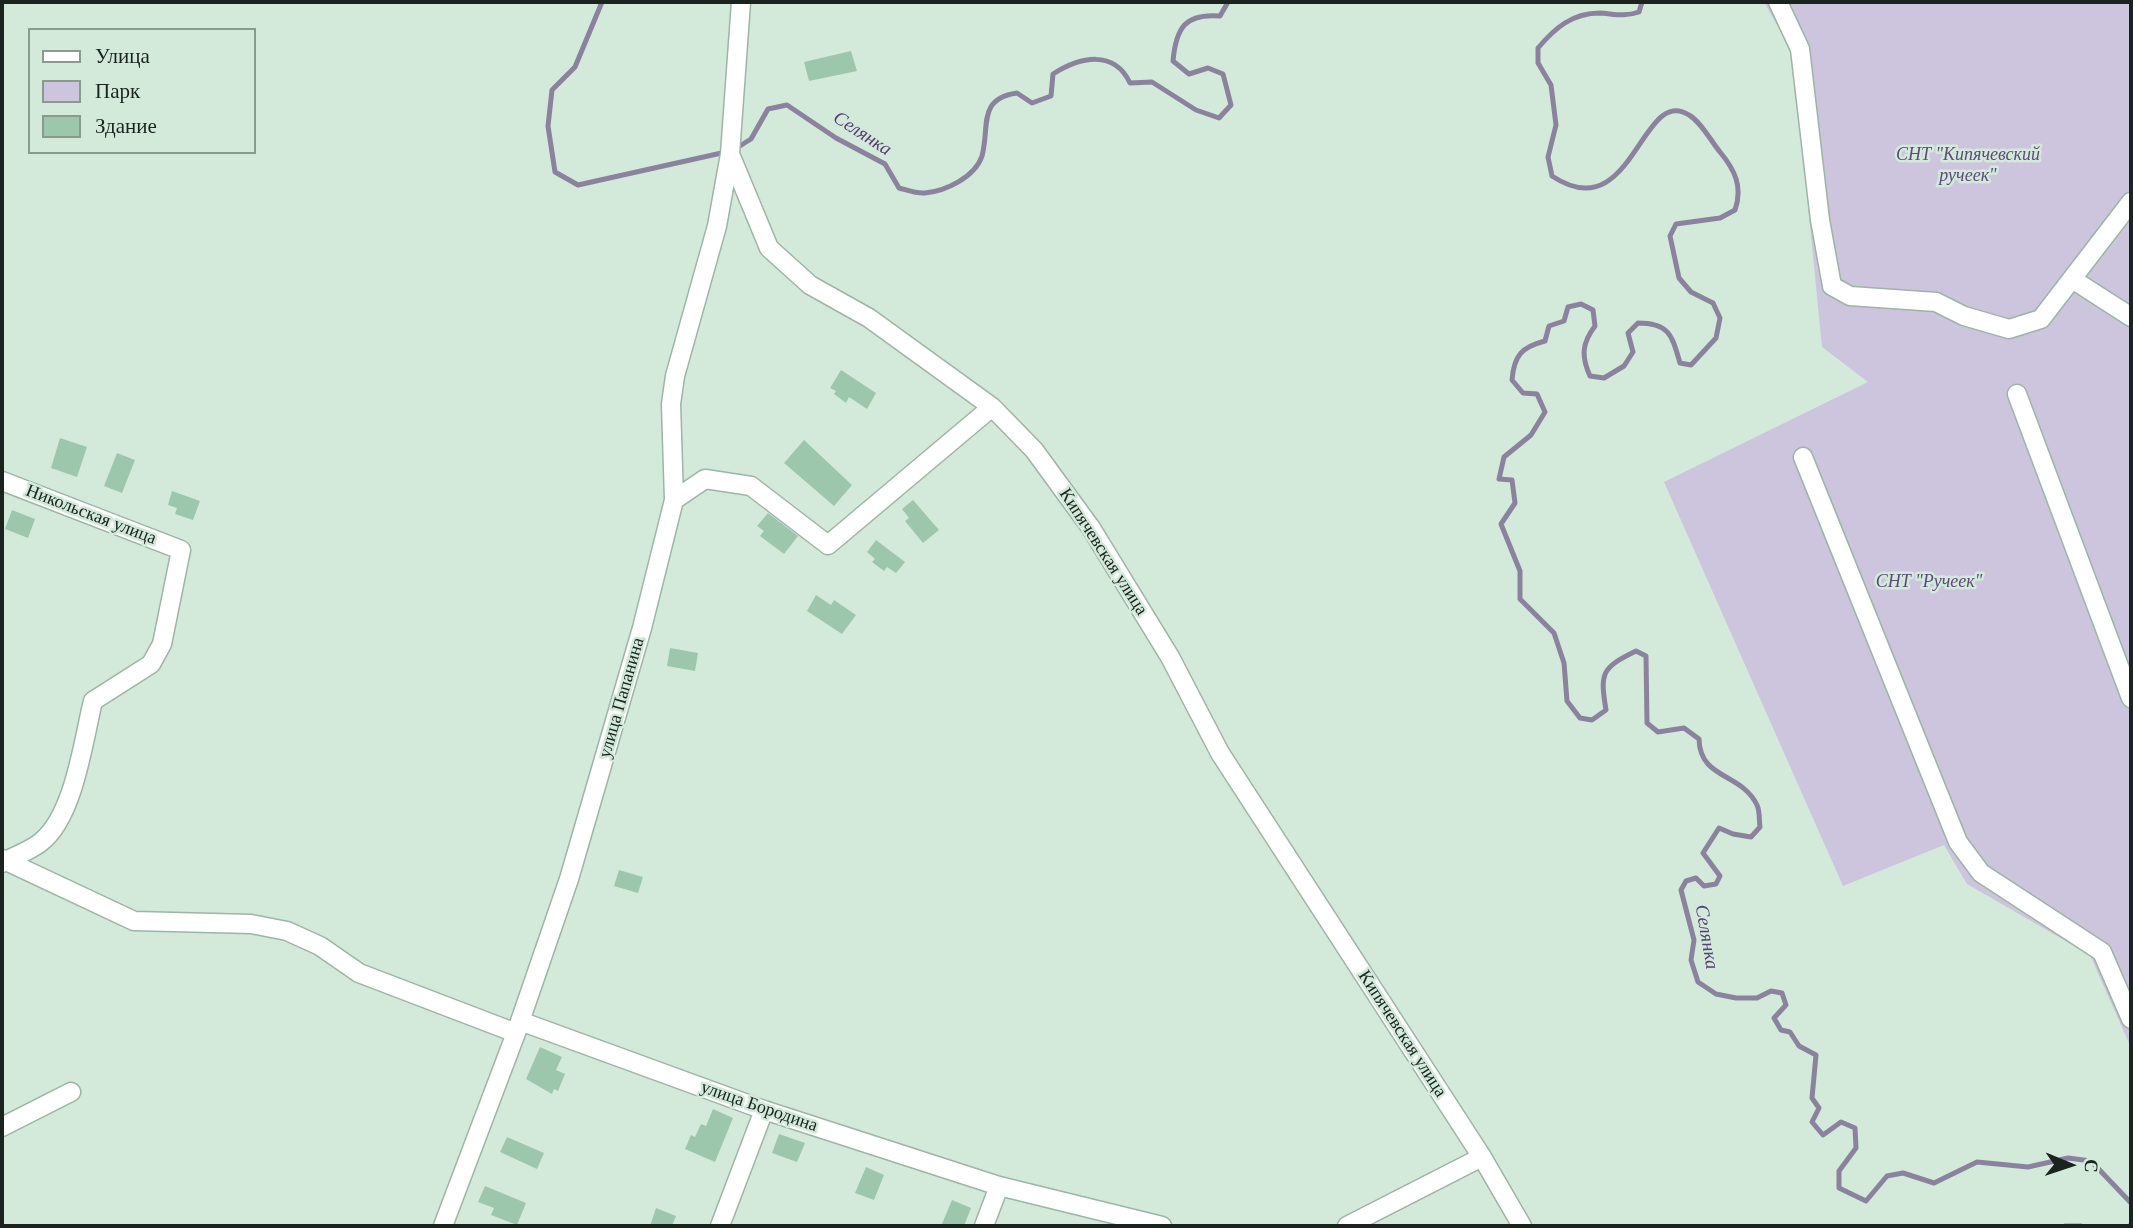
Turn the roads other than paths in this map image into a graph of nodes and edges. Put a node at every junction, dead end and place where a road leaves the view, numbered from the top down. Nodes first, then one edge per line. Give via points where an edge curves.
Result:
1 (741, 2) edge
2 (1778, 2) edge
3 (730, 154) junction
4 (2131, 202) edge
5 (2072, 279) junction
6 (2131, 317) edge
7 (2017, 394) dead end
8 (992, 407) junction
9 (1803, 457) dead end
10 (2, 481) edge
11 (674, 500) junction
12 (2131, 698) edge
13 (2, 861) edge
14 (2131, 1019) edge
15 (518, 1027) junction
16 (71, 1092) dead end
17 (764, 1110) junction
18 (2, 1127) edge
19 (1482, 1157) junction
20 (999, 1186) junction
21 (443, 1226) edge
22 (720, 1226) edge
23 (984, 1226) edge
24 (1162, 1226) edge
25 (1347, 1226) edge
26 (1522, 1226) edge

1 - 3 street, Кипячевская улица
2 - 5 street via 1800,49 1832,286 1850,296 1936,302 2009,329 2041,319
3 - 8 street, Кипячевская улица via 769,248 810,285 869,318
3 - 11 street, улица Папанина via 717,226 675,376 671,404
4 - 5 street
5 - 6 street
7 - 12 street
8 - 11 street via 828,545 751,486 705,479
8 - 19 street, Кипячевская улица via 1034,450 1091,528 1170,657 1220,753
9 - 14 street via 1958,842 1981,873 2102,952
10 - 13 street, Никольская улица via 181,550 162,644 151,664 93,701 58,822 41,842
11 - 15 street, улица Папанина via 569,879
13 - 15 street, улица Бородина via 134,921 251,925 288,931 359,973
15 - 17 street, улица Бородина
15 - 21 street, улица Папанина
16 - 18 street
17 - 20 street, улица Бородина
17 - 22 street
19 - 25 street
19 - 26 street, Кипячевская улица
20 - 23 street
20 - 24 street, улица Бородина

